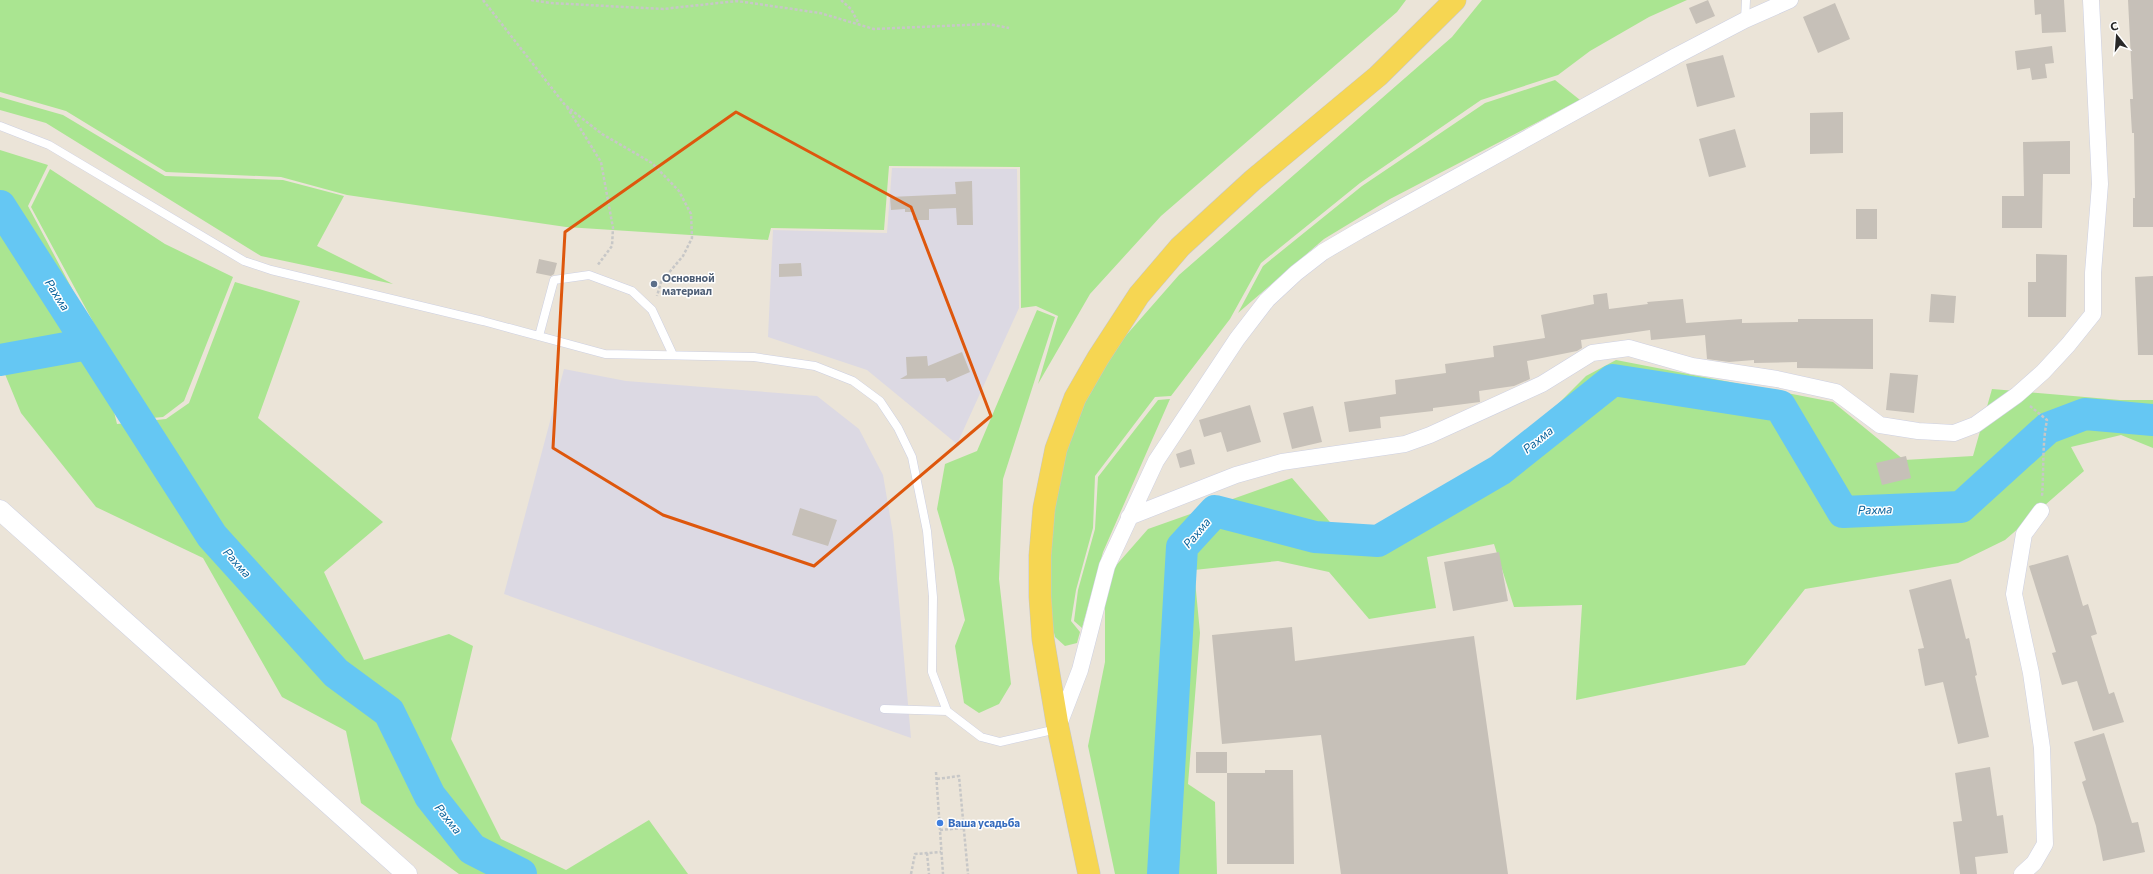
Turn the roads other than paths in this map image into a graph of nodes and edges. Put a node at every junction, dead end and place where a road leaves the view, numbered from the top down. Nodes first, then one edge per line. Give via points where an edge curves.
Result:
1 (1454, 0) edge
2 (1746, 0) edge
3 (1790, 0) edge
4 (2091, 0) edge
5 (1745, 20) junction
6 (0, 126) edge
7 (539, 336) junction
8 (673, 355) junction
9 (0, 510) edge
10 (2041, 511) road end
11 (1129, 517) junction
12 (884, 709) dead end
13 (947, 711) junction
14 (1058, 728) junction
15 (407, 874) edge
16 (1089, 874) edge
17 (2022, 874) edge

1 - 14 main road via 1378,76 1253,180 1180,247 1139,295 1075,398 1056,449 1044,508 1040,556 1043,639
2 - 5 lane
3 - 5 street
4 - 11 street via 2100,184 2093,273 2093,314 2043,372 2017,395 1975,425 1954,433 1880,425 1836,392 1777,379 1692,366 1629,348 1592,353 1542,384 1405,444 1282,462 1236,475
5 - 11 street via 1359,231 1323,252 1296,273 1267,300 1237,339 1156,461
6 - 7 lane via 49,145 244,261 271,270
7 - 8 lane via 605,354
7 - 8 lane via 554,280 589,275 632,291 652,310
8 - 13 lane via 754,357 815,366 853,381 880,401 898,428 912,457 927,532 933,597 932,672
9 - 15 street
10 - 17 street via 2024,534 2014,594 2031,673 2042,748 2045,844 2034,863
11 - 14 street via 1107,566 1080,670
12 - 13 lane
13 - 14 lane via 981,737 1000,742
14 - 16 main road

